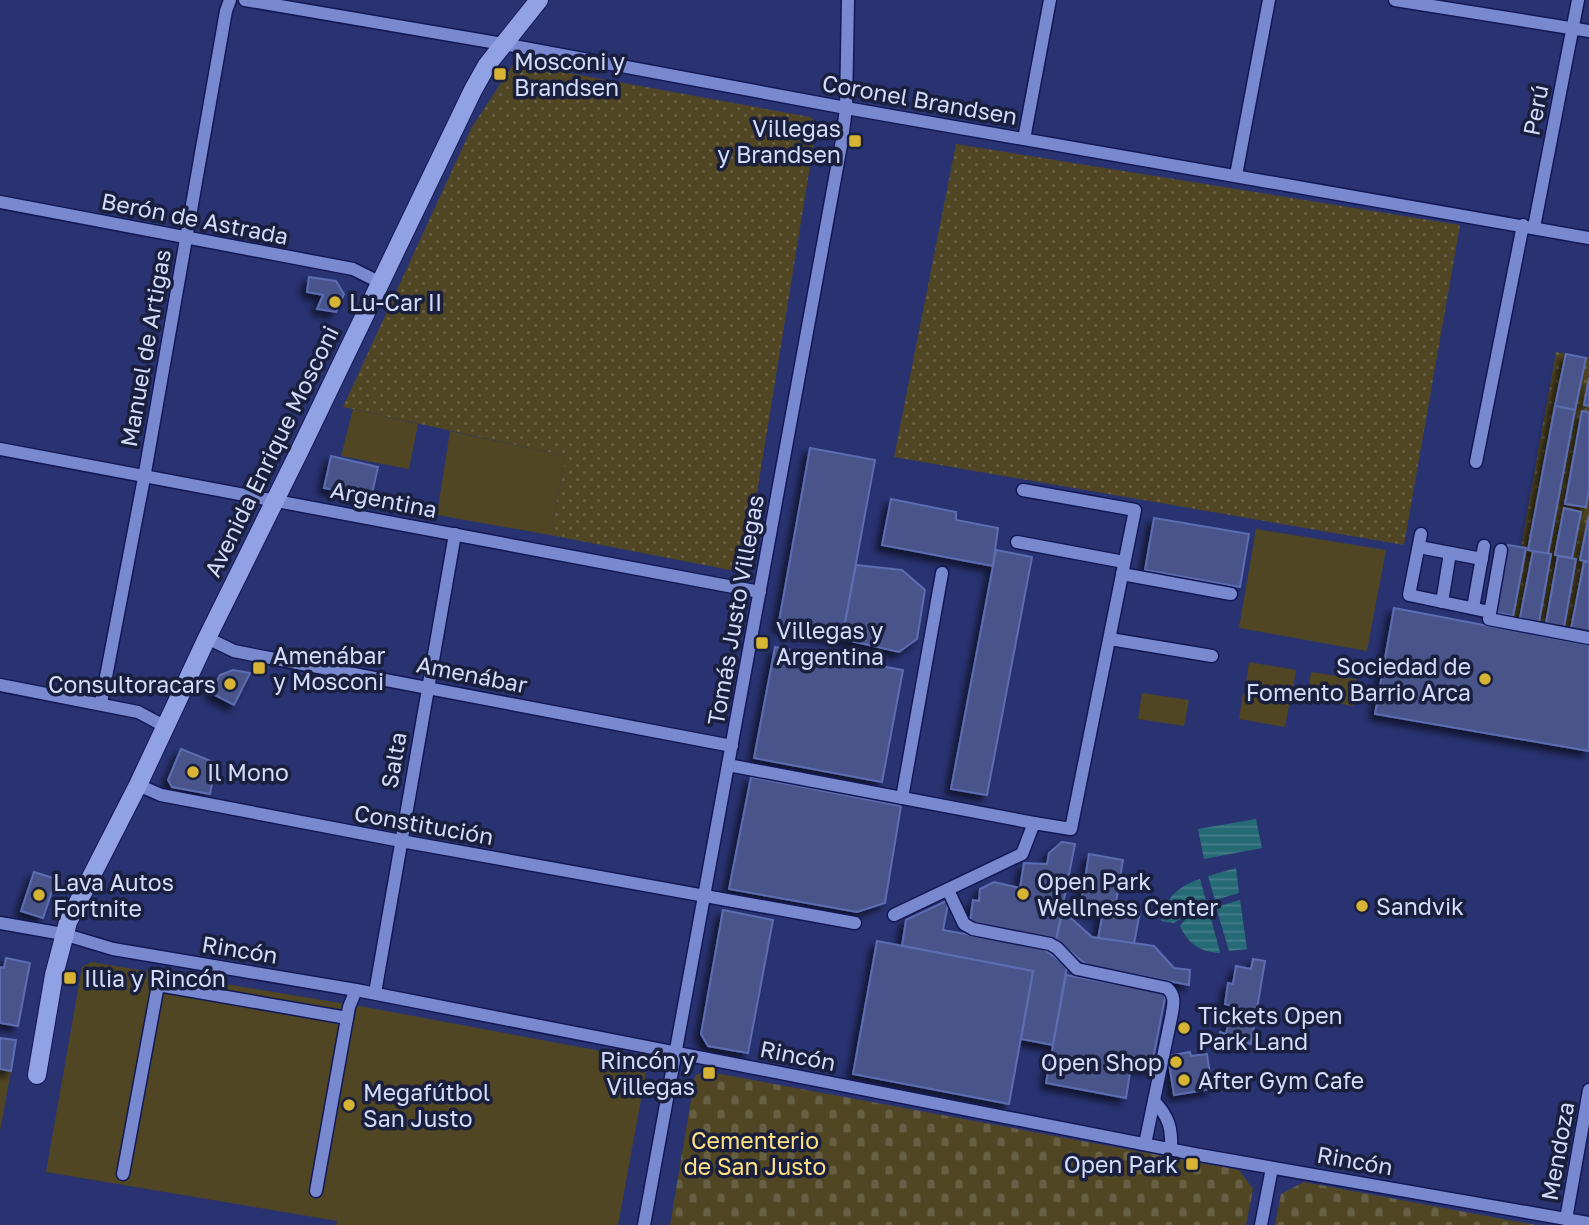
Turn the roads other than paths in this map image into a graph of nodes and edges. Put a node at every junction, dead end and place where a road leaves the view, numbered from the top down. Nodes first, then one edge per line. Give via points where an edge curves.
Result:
1 (230, 0) edge
2 (245, 0) edge
3 (540, 0) edge
4 (848, 0) edge
5 (1050, 0) edge
6 (1269, 0) edge
7 (1395, 0) edge
8 (1578, 0) edge
9 (1573, 27) junction
10 (1589, 31) edge
11 (503, 44) junction
12 (846, 108) junction
13 (1024, 139) junction
14 (1236, 175) junction
15 (0, 202) edge
16 (1528, 226) junction
17 (1589, 237) edge
18 (186, 238) junction
19 (379, 282) junction
20 (0, 449) edge
21 (1476, 462) dead end
22 (144, 478) junction
23 (1023, 490) dead end
24 (274, 501) junction
25 (455, 534) junction
26 (1017, 542) dead end
27 (1502, 550) dead end
28 (1450, 553) junction
29 (1123, 568) junction
30 (942, 573) dead end
31 (760, 592) junction
32 (1231, 594) dead end
33 (1442, 602) junction
34 (1473, 608) junction
35 (1490, 612) junction
36 (206, 638) junction
37 (1589, 638) edge
38 (1110, 639) junction
39 (1212, 656) dead end
40 (0, 685) edge
41 (427, 687) junction
42 (101, 703) junction
43 (166, 727) junction
44 (732, 746) junction
45 (728, 765) junction
46 (138, 785) junction
47 (902, 798) junction
48 (1034, 823) junction
49 (401, 841) junction
50 (948, 890) junction
51 (705, 896) junction
52 (894, 915) dead end
53 (0, 923) edge
54 (855, 923) dead end
55 (63, 934) junction
56 (356, 990) junction
57 (375, 993) junction
58 (347, 1018) junction
59 (676, 1053) junction
60 (37, 1075) dead end
61 (1589, 1090) edge
62 (1154, 1101) junction
63 (1145, 1144) junction
64 (1171, 1149) junction
65 (1272, 1168) junction
66 (123, 1174) dead end
67 (316, 1191) dead end
68 (1566, 1219) junction
69 (1589, 1223) edge
70 (644, 1225) edge
71 (1261, 1225) edge

1 - 18 street, Manuel de Artigas
2 - 11 street, Coronel Brandsen
3 - 11 main road, Avenida Enrique Mosconi
4 - 12 street, Tomás Justo Villegas
5 - 13 street
6 - 14 street
7 - 9 street
8 - 9 street, Perú
9 - 10 street
9 - 16 street, Perú
11 - 12 street, Coronel Brandsen
11 - 19 main road, Avenida Enrique Mosconi via 473,90
12 - 13 street, Coronel Brandsen
12 - 31 street, Tomás Justo Villegas
13 - 14 street, Coronel Brandsen
14 - 16 street, Coronel Brandsen
15 - 18 street, Berón de Astrada
16 - 17 street, Coronel Brandsen
16 - 21 street, Perú
18 - 19 street, Berón de Astrada via 353,269
18 - 22 street, Manuel de Artigas
19 - 24 main road, Avenida Enrique Mosconi
20 - 22 street, Argentina
22 - 24 street, Argentina
22 - 42 street, Manuel de Artigas
23 - 29 street via 1135,510
24 - 25 street, Argentina
24 - 36 main road, Avenida Enrique Mosconi
25 - 31 street, Argentina
25 - 41 street, Salta
26 - 29 street
27 - 35 street
28 - 33 street
28 - 33 street via 1420,540 1409,595
28 - 34 street via 1483,552
29 - 32 street
29 - 38 street
30 - 47 street
31 - 44 street, Tomás Justo Villegas
33 - 34 street
34 - 35 street
35 - 37 street via 1489,619
36 - 41 street, Amenábar via 234,651
36 - 43 main road, Avenida Enrique Mosconi
38 - 39 street
38 - 48 street via 1071,829
40 - 42 street
41 - 44 street, Amenábar
41 - 49 street, Salta
42 - 43 street via 138,712
43 - 46 main road, Avenida Enrique Mosconi
44 - 45 street, Tomás Justo Villegas
45 - 47 street
45 - 51 street, Tomás Justo Villegas
46 - 49 street, Constitución via 161,795
46 - 55 main road, Avenida Enrique Mosconi
47 - 48 street
48 - 50 street via 1022,854
49 - 51 street, Constitución
49 - 57 street, Salta
50 - 52 street
50 - 62 street via 964,924 974,929 1049,944 1077,970 1167,988 1172,993
51 - 54 street, Constitución
51 - 59 street, Tomás Justo Villegas
53 - 55 street, Rincón
55 - 56 street, Rincón via 113,949
55 - 60 main road, Avenida Enrique Mosconi
56 - 57 street, Rincón
56 - 58 street
57 - 59 street, Rincón
58 - 66 street via 158,985
58 - 67 street
59 - 63 street, Rincón
59 - 70 street, Tomás Justo Villegas
61 - 68 street, Mendoza
62 - 63 street
62 - 64 street via 1172,1128
63 - 64 street, Rincón
64 - 65 street, Rincón
65 - 68 street, Rincón
65 - 71 street
68 - 69 street, Rincón

